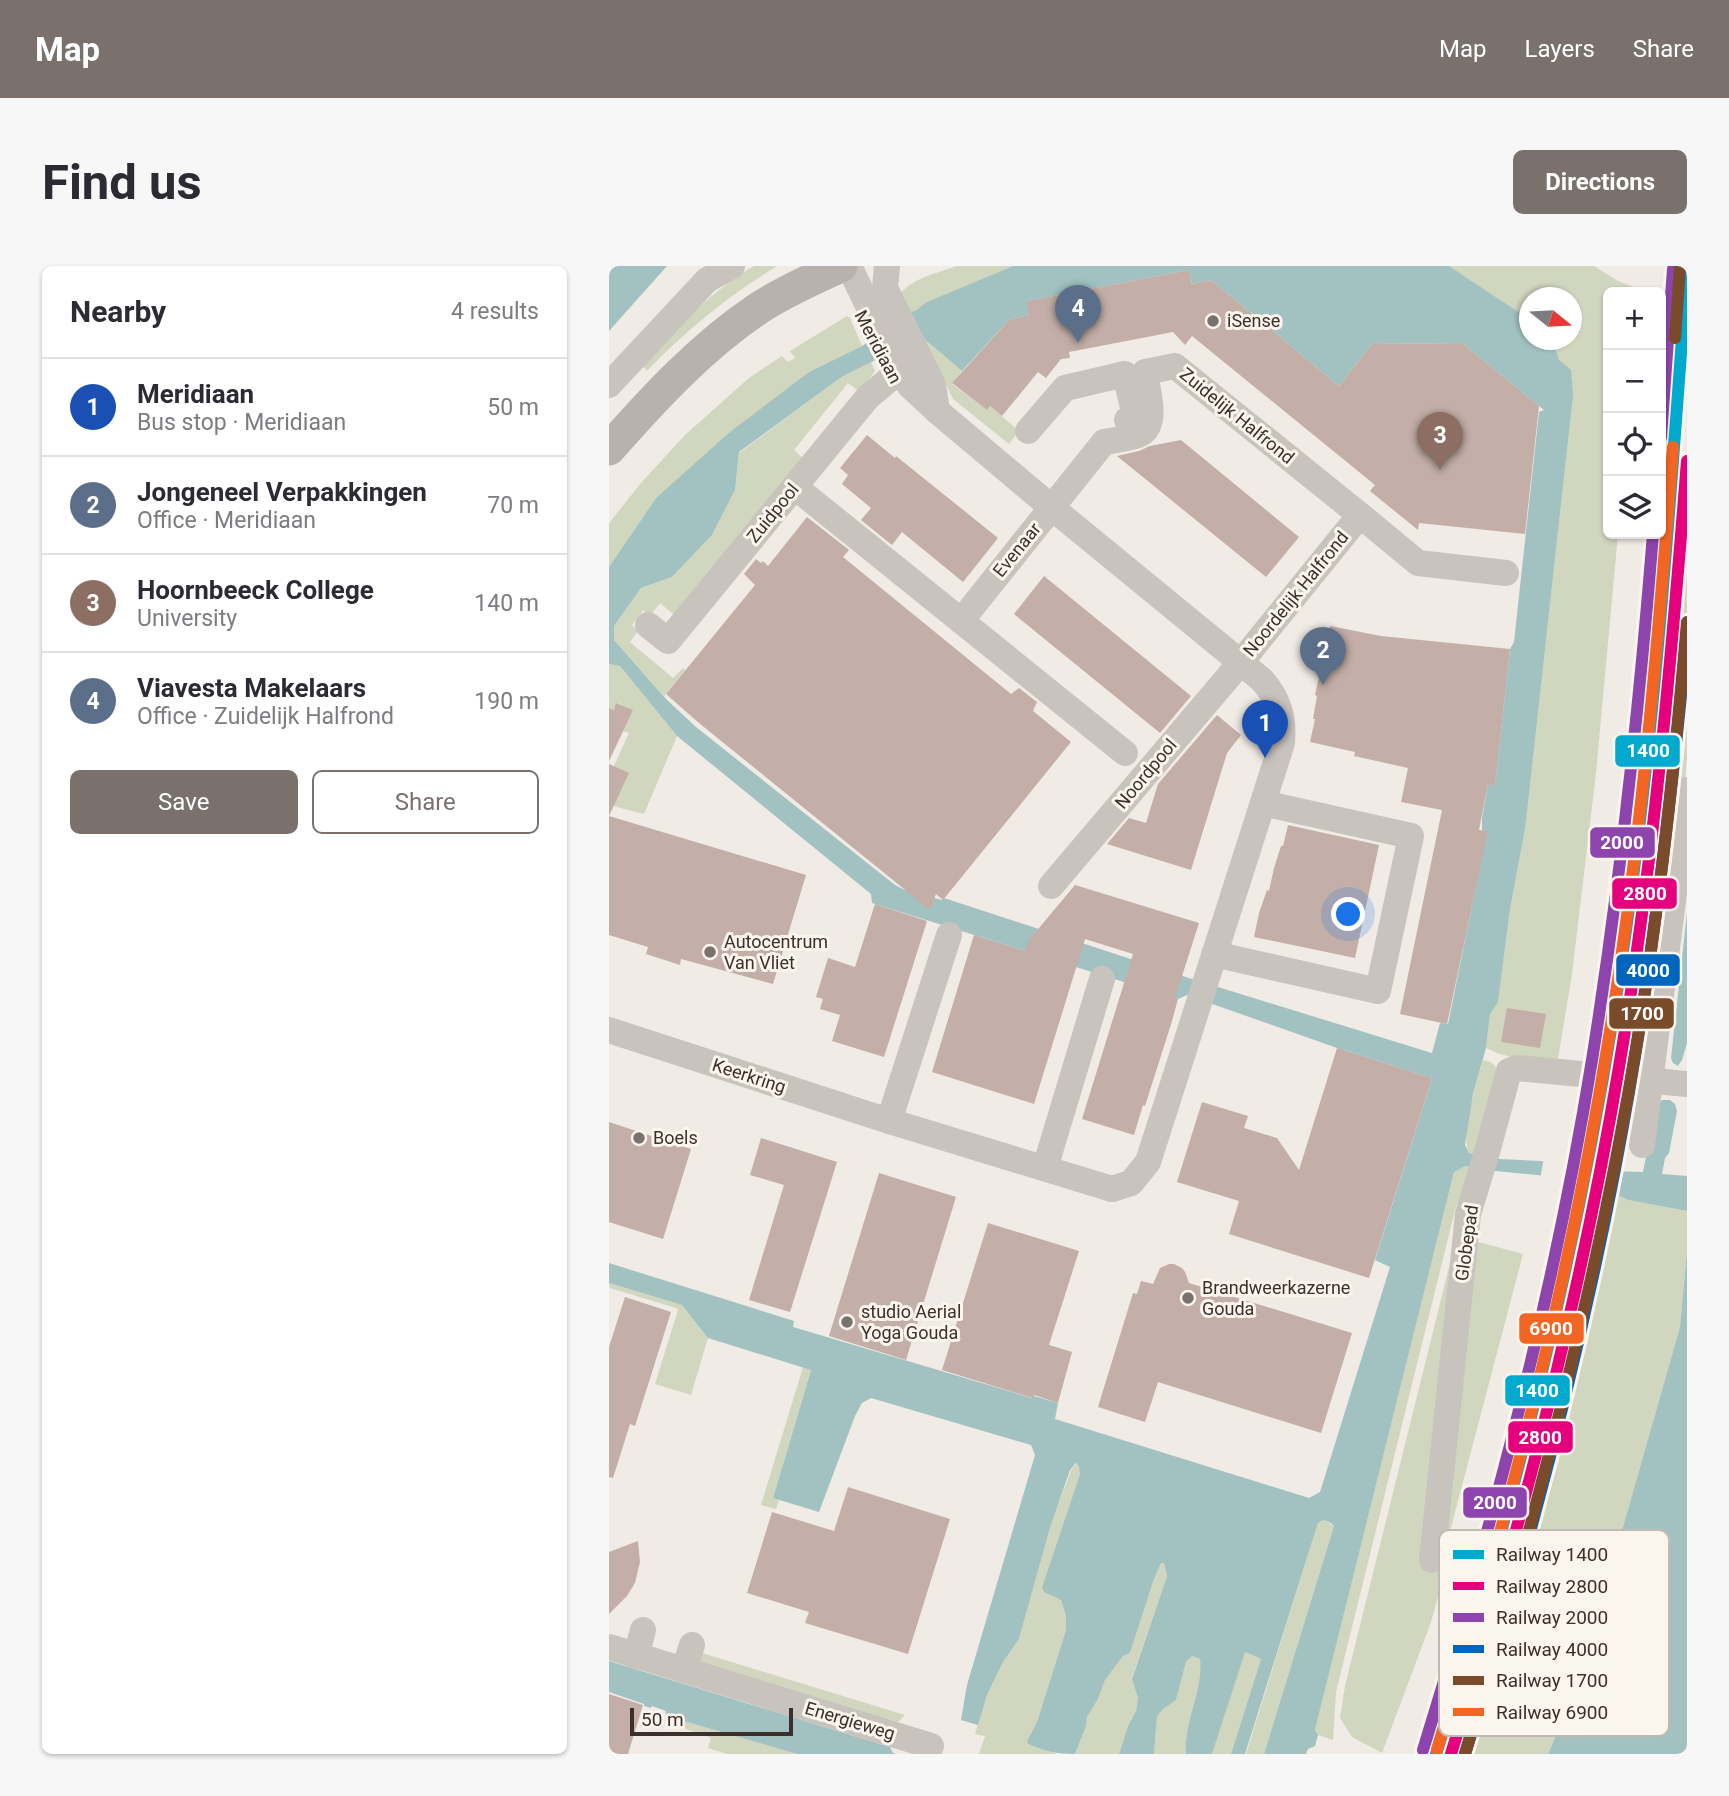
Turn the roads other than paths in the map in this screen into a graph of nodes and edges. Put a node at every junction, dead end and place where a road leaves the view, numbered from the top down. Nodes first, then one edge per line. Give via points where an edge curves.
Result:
1 (731, 266) edge
2 (787, 266) edge
3 (841, 266) edge
4 (887, 266) edge
5 (873, 307) junction
6 (897, 365) junction
7 (609, 385) edge
8 (1028, 431) dead end
9 (609, 433) edge
10 (1104, 442) junction
11 (609, 449) edge
12 (795, 487) junction
13 (1051, 507) junction
14 (1355, 521) junction
15 (1506, 573) dead end
16 (961, 621) junction
17 (658, 633) dead end
18 (1241, 662) junction
19 (1125, 753) dead end
20 (1687, 790) edge
21 (1263, 803) junction
22 (1051, 886) dead end
23 (949, 935) dead end
24 (1214, 954) junction
25 (1102, 979) dead end
26 (609, 1030) edge
27 (1651, 1082) junction
28 (1687, 1084) edge
29 (889, 1121) junction
30 (1642, 1145) dead end
31 (1045, 1168) junction
32 (1131, 1183) joint
33 (1432, 1560) dead end
34 (643, 1630) dead end
35 (692, 1645) dead end
36 (609, 1647) edge
37 (636, 1656) junction
38 (684, 1670) junction
39 (931, 1746) dead end

1 - 7 street via 708,279
2 - 9 main road via 693,332 637,388
3 - 5 street, Meridiaan
3 - 11 main road via 786,292 729,332 650,403
4 - 5 street via 885,288
5 - 6 street, Meridiaan
6 - 12 street, Zuidpool
6 - 13 street, Meridiaan via 910,386 937,411
8 - 10 street via 1065,388 1125,374 1135,416 1117,425
10 - 13 street
10 - 14 street, Zuidelijk Halfrond via 1146,430 1151,412 1145,372 1175,366
12 - 16 street
12 - 17 street, Zuidpool
13 - 16 street, Evenaar
13 - 18 street, Meridiaan
14 - 15 street, Noordelijk Halfrond via 1418,563
14 - 18 street, Noordelijk Halfrond
16 - 19 street
18 - 21 street, Meridiaan via 1272,691 1282,716 1282,743
18 - 22 street, Noordpool
20 - 27 street
21 - 24 street, Meridiaan
21 - 24 street via 1411,836 1378,991
23 - 29 street
24 - 32 street, Meridiaan via 1148,1162
25 - 31 street
26 - 29 street, Keerkring
27 - 28 street, Globepad
27 - 30 street
27 - 33 street, Globepad via 1517,1068 1509,1072 1468,1214
29 - 31 street, Keerkring
31 - 32 street, Keerkring via 1112,1189
34 - 37 street
35 - 38 street
36 - 37 street, Energieweg
37 - 38 street, Energieweg
38 - 39 street, Energieweg

